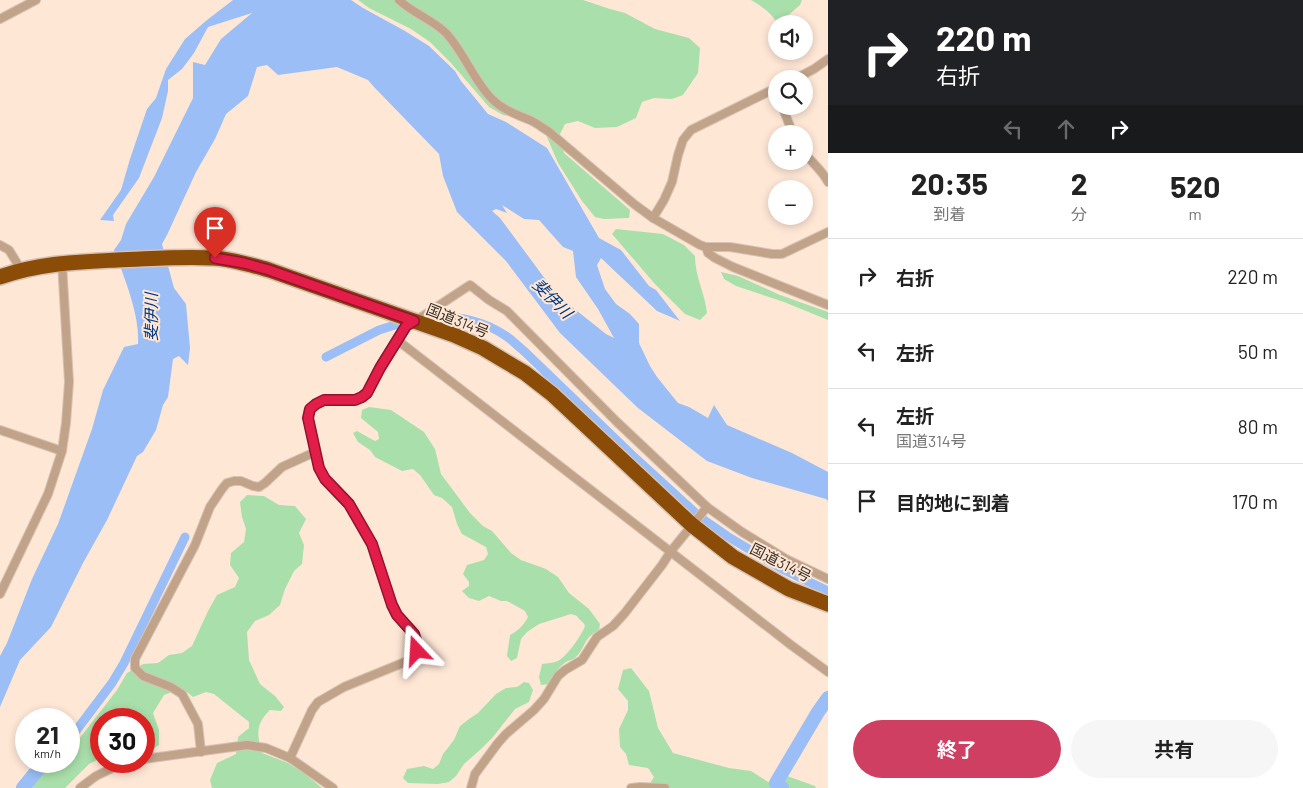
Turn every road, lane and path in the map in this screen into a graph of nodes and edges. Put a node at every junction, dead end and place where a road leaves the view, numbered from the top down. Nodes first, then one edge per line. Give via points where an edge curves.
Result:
1 (36, 0) edge
2 (399, 0) edge
3 (0, 19) edge
4 (828, 59) edge
5 (813, 70) edge
6 (768, 93) edge
7 (813, 162) edge
8 (828, 182) edge
9 (654, 218) junction
10 (828, 232) edge
11 (0, 245) edge
12 (706, 247) junction
13 (64, 263) junction
14 (20, 270) junction
15 (0, 277) edge
16 (828, 305) edge
17 (414, 321) junction
18 (397, 341) junction
19 (0, 430) edge
20 (62, 451) junction
21 (315, 452) junction
22 (707, 507) junction
23 (692, 526) junction
24 (670, 551) junction
25 (828, 579) edge
26 (0, 594) edge
27 (828, 604) edge
28 (828, 672) edge
29 (201, 752) junction
30 (155, 758) edge
31 (290, 758) junction
32 (102, 773) edge
33 (80, 788) edge
34 (333, 788) edge
35 (471, 788) edge
36 (631, 788) edge
37 (665, 788) edge

1 - 3 street
2 - 9 street via 445,32 493,100 548,131
4 - 5 street
6 - 9 street via 691,130 683,140 672,182
7 - 8 street
9 - 12 street
10 - 12 street via 782,254
11 - 14 street via 9,250
12 - 16 street via 708,253 733,267
13 - 14 highway, 国道314号
13 - 17 highway, 国道314号 via 215,258 269,270
13 - 20 street via 69,382
14 - 15 highway, 国道314号
17 - 18 street via 406,326
17 - 22 street via 470,285 507,311
17 - 23 highway, 国道314号 via 483,348 552,394
18 - 21 street via 362,397 324,400 310,409 308,418
18 - 24 street
19 - 20 street
20 - 26 street via 48,494
21 - 29 street via 282,467 259,487 241,481 227,483 210,508 195,545 134,659 135,668 143,676 182,694 198,724
21 - 31 street via 325,479 349,504 372,544 392,605 414,634 417,651 404,662 344,687 318,702
22 - 23 street
22 - 25 street via 786,559
23 - 24 street
23 - 27 highway, 国道314号 via 741,562 789,588
24 - 28 street
24 - 35 street via 624,614 597,637 582,660 558,676 544,699 498,743 475,774
29 - 30 street
29 - 31 street via 247,745 266,748
31 - 34 street
32 - 33 street
36 - 37 street

